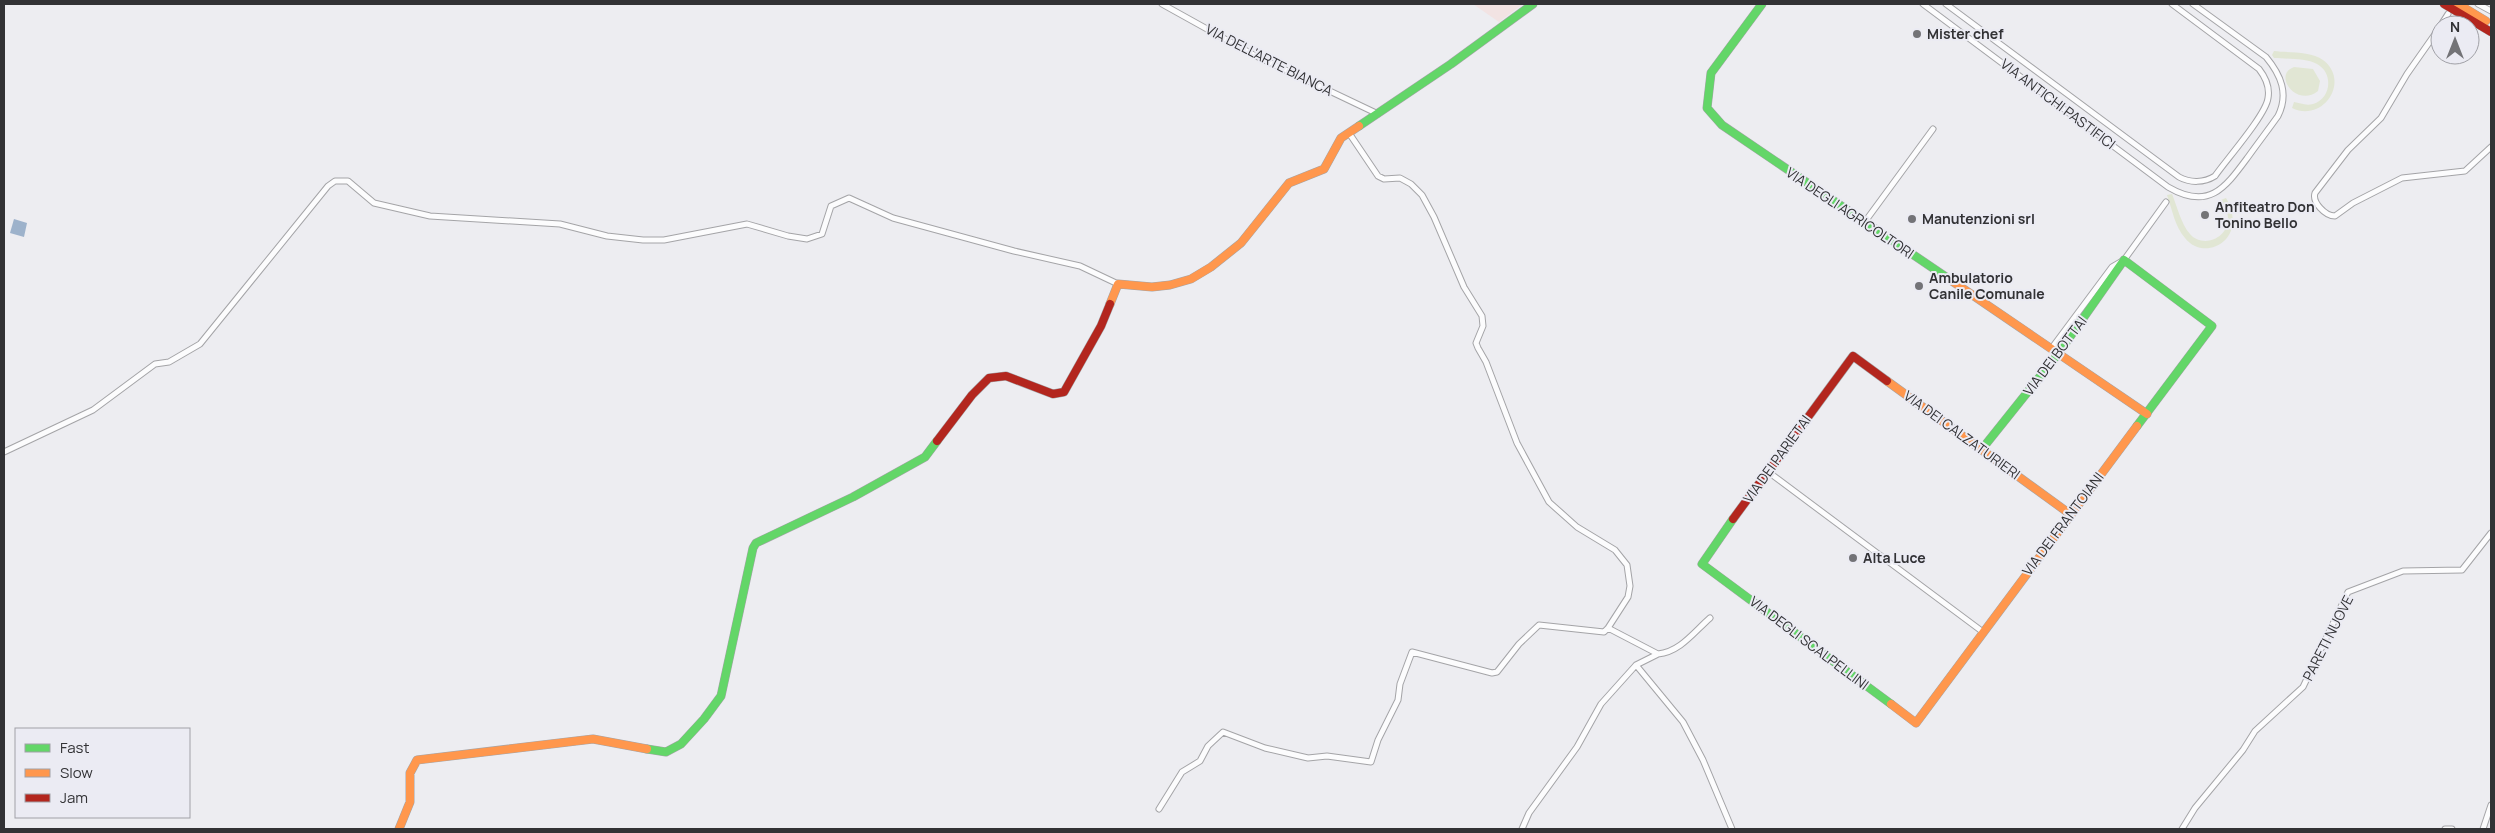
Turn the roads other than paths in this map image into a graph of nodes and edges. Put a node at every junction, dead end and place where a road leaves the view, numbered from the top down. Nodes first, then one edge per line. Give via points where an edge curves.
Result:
1 (1162, 4) edge
2 (1533, 4) edge
3 (1762, 4) edge
4 (1923, 4) edge
5 (1946, 4) edge
6 (2172, 4) edge
7 (2194, 4) edge
8 (2444, 4) edge
9 (2458, 4) edge
10 (2478, 4) edge
11 (2491, 12) edge
12 (2491, 24) edge
13 (2491, 32) edge
14 (2430, 42) edge
15 (1378, 114) junction
16 (1933, 129) dead end
17 (1349, 133) junction
18 (2491, 147) edge
19 (2166, 202) dead end
20 (1864, 223) junction
21 (2124, 260) junction
22 (1118, 284) junction
23 (2054, 351) junction
24 (1853, 356) joint
25 (2147, 414) junction
26 (1982, 450) junction
27 (4, 452) edge
28 (1767, 471) junction
29 (2070, 514) junction
30 (2491, 533) edge
31 (1702, 564) joint
32 (1710, 618) dead end
33 (1608, 628) junction
34 (1983, 632) junction
35 (1658, 654) junction
36 (1636, 665) junction
37 (1916, 723) joint
38 (2491, 804) edge
39 (1159, 808) dead end
40 (399, 829) edge
41 (1522, 829) edge
42 (1732, 829) edge
43 (2182, 829) edge
44 (2445, 829) edge
45 (2452, 829) edge
46 (2483, 829) edge

1 - 15 street, VIA DELL'ARTE BIANCA via 1252,54
2 - 15 main road
3 - 20 main road, VIA DEGLI AGRICOLTORI via 1711,73 1707,108 1722,125
4 - 7 street, VIA ANTICHI PASTIFICI via 2168,187 2179,194 2198,196 2214,193 2227,185 2282,109 2284,90 2281,79 2266,57
5 - 6 street, VIA ANTICHI PASTIFICI via 2182,179 2202,182 2215,176 2266,108 2269,90 2259,69
8 - 13 main road
9 - 12 main road
10 - 11 street
14 - 18 street via 2381,118 2348,150 2315,193 2316,201 2328,215 2335,216 2402,178 2465,171
15 - 17 main road
16 - 20 street
17 - 22 main road via 1341,138 1324,169 1289,183 1237,247 1211,268 1191,279 1170,285
17 - 33 street via 1378,176 1400,178 1411,184 1422,195 1434,217 1464,287 1482,316 1483,326 1476,343 1478,348 1517,443 1549,502 1577,527 1615,550 1627,565 1628,597
19 - 21 street, VIA DEI BOTTAI
20 - 23 main road, VIA DEGLI AGRICOLTORI
21 - 23 main road, VIA DEI BOTTAI
21 - 25 main road, VIA DEI FRANTOIANI via 2212,326
22 - 27 street via 1080,266 893,218 849,198 831,206 822,234 807,239 747,224 664,240 643,240 607,236 560,224 430,216 374,203 348,181 335,181 200,344 169,362 155,364 93,410
22 - 40 main road via 1101,326 1064,392 1053,394 1006,376 989,378 972,395 925,457 862,492 756,543 721,696 692,733 675,748 666,752 592,739 416,760 410,773 411,798
23 - 25 main road, VIA DEGLI AGRICOLTORI
23 - 26 main road, VIA DEI BOTTAI
24 - 26 main road, VIA DEI CALZATURIERI
24 - 28 main road, VIA DEI PARIETAI
25 - 29 main road, VIA DEI FRANTOIANI
26 - 29 main road, VIA DEI CALZATURIERI
28 - 31 main road, VIA DEI PARIETAI
28 - 34 street
29 - 34 main road, VIA DEI FRANTOIANI
30 - 43 street, PARETI NUOVE via 2462,570 2403,572 2348,592 2303,687 2255,731
31 - 37 main road, VIA DEGLI SCALPELLINI
32 - 35 street via 1677,648
33 - 35 street
33 - 39 street via 1604,632 1539,626 1518,644 1497,672 1492,673 1412,652 1400,684 1398,700 1371,762 1327,756 1308,758 1265,748 1223,732 1208,746 1200,761 1182,772
34 - 37 main road, VIA DEI FRANTOIANI
35 - 36 street
36 - 41 street via 1601,704 1577,747 1529,813
36 - 42 street via 1682,722 1703,760
38 - 46 street
44 - 45 street

